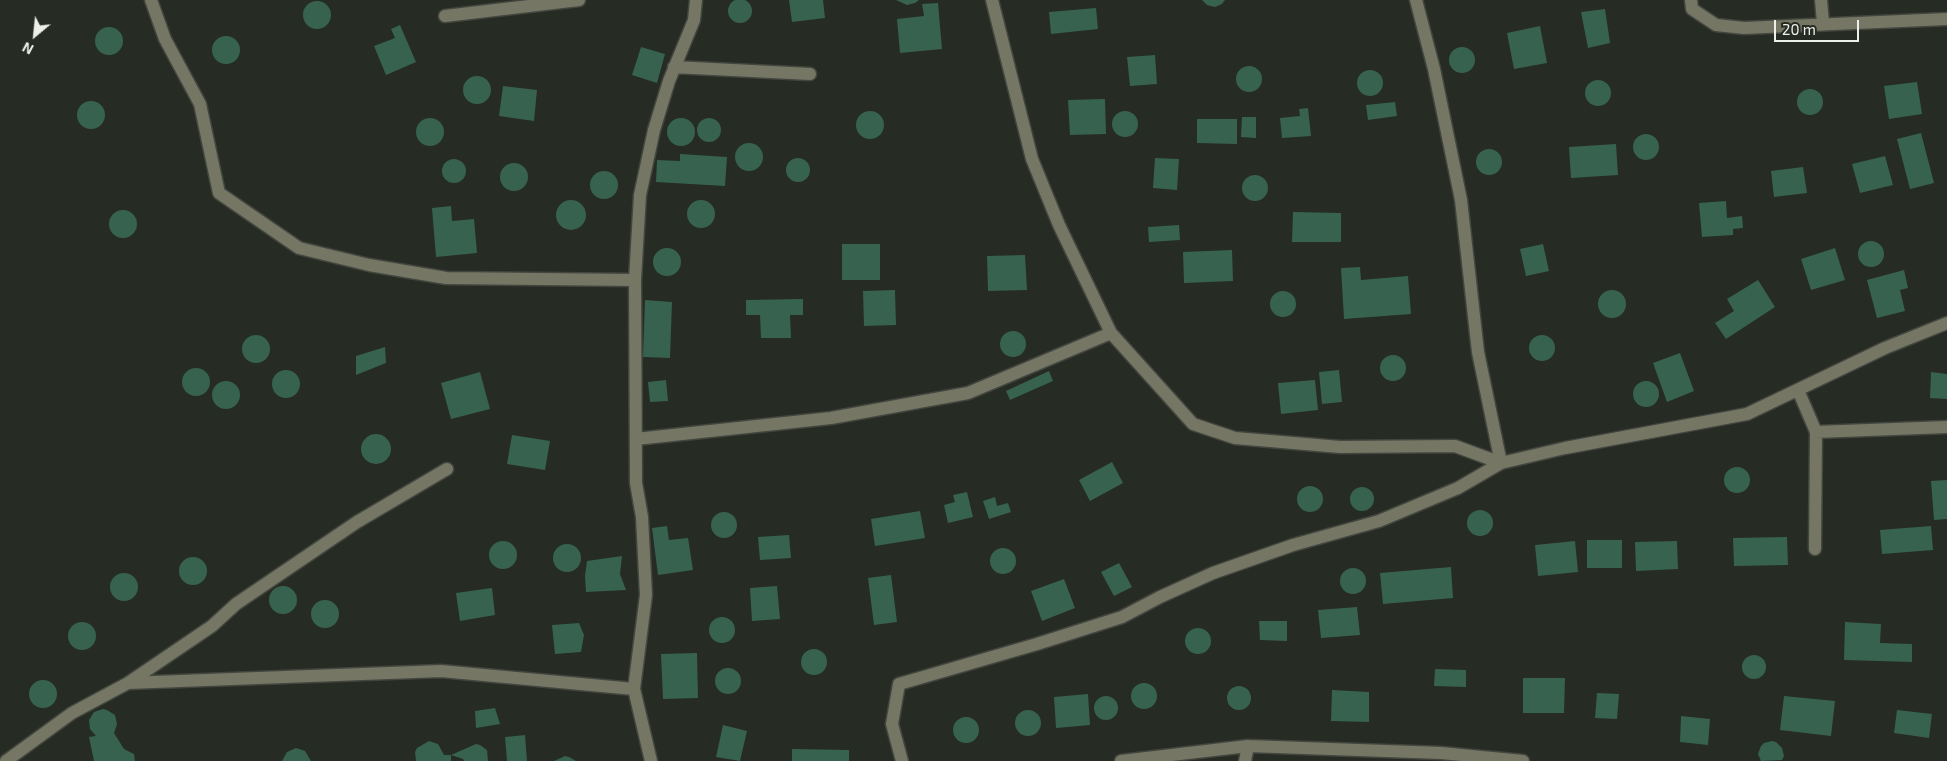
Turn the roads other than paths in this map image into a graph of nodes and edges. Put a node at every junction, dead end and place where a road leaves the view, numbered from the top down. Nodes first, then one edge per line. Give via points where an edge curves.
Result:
1 (151, 0) edge
2 (580, 0) edge
3 (696, 0) edge
4 (992, 0) edge
5 (1416, 0) edge
6 (1691, 0) edge
7 (1822, 0) edge
8 (445, 16) dead end
9 (1947, 19) edge
10 (1823, 23) junction
11 (674, 67) junction
12 (810, 74) dead end
13 (635, 280) junction
14 (1947, 323) edge
15 (1111, 333) junction
16 (1798, 390) junction
17 (1947, 427) edge
18 (1816, 432) junction
19 (636, 439) junction
20 (1501, 463) junction
21 (447, 469) dead end
22 (1815, 549) dead end
23 (128, 683) junction
24 (634, 690) junction
25 (1248, 746) junction
26 (6, 761) edge
27 (651, 761) edge
28 (902, 761) edge
29 (1121, 761) edge
30 (1245, 761) edge
31 (1523, 761) edge

1 - 13 street via 165,39 200,104 219,193 299,248 369,265 446,278
2 - 8 street
3 - 11 street via 694,20
4 - 15 street via 1032,159 1059,225
5 - 20 street via 1461,200 1478,352
6 - 10 street via 1692,9 1716,25 1744,28
7 - 10 street
9 - 10 street
11 - 12 street
11 - 13 street via 654,130 640,195
13 - 19 street
14 - 16 street via 1885,348
15 - 19 street via 968,393 831,418
15 - 20 street via 1193,424 1235,438 1340,447 1454,446
16 - 18 street
16 - 20 street via 1747,414
17 - 18 street
18 - 22 street
19 - 24 street via 636,483 642,517 646,595
20 - 28 street via 1458,488 1379,521 1293,545 1213,573 1122,617 899,684 892,724
21 - 23 street via 357,522 267,582 212,626
23 - 24 street via 441,671
23 - 26 street via 72,713
24 - 27 street
25 - 29 street
25 - 30 street
25 - 31 street via 1442,753

